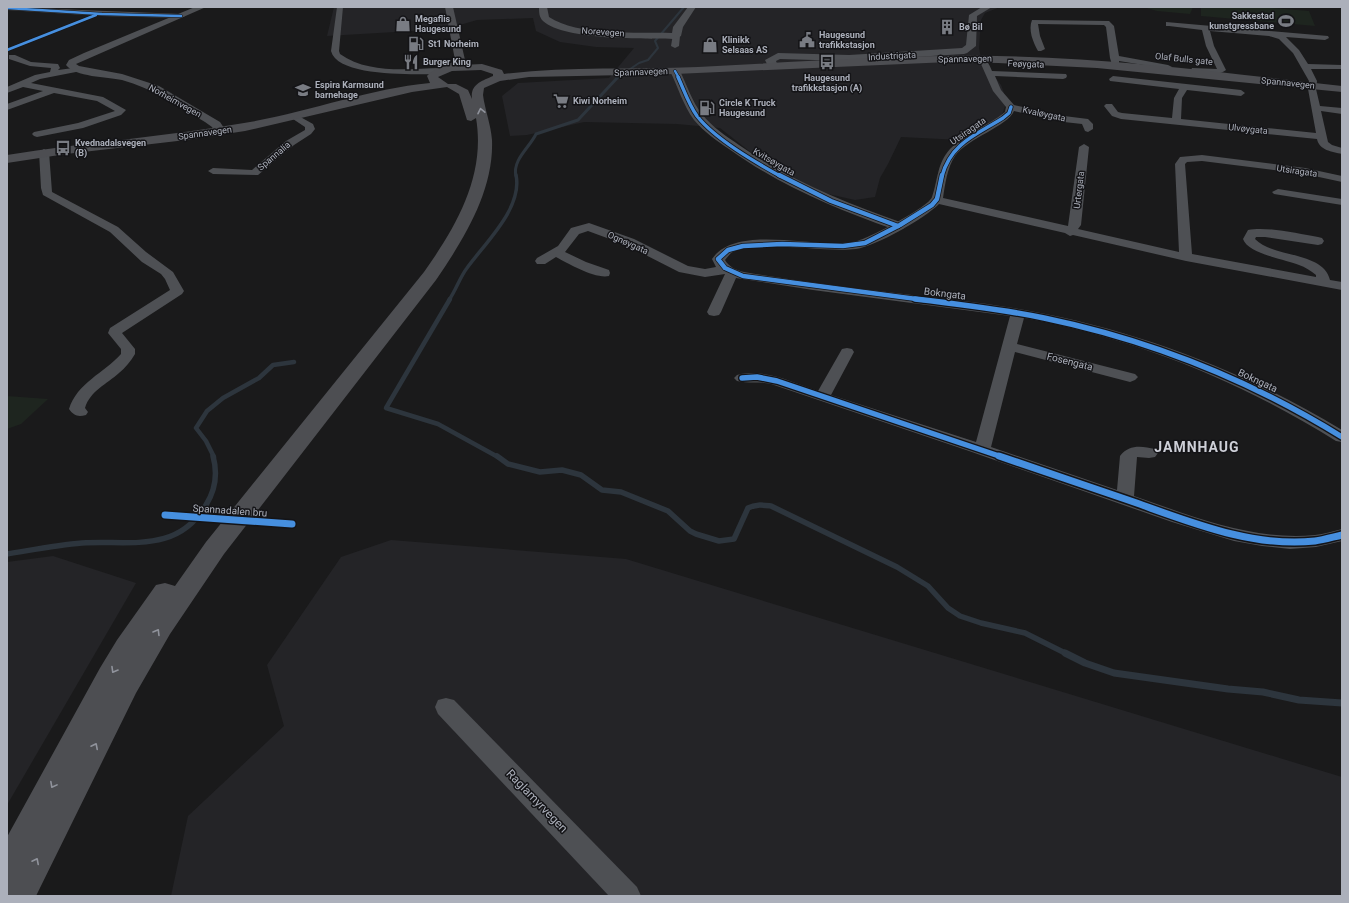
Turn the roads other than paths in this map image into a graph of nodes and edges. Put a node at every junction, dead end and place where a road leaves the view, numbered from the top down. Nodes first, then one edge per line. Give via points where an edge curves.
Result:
1 (56, 7) edge
2 (120, 7) edge
3 (202, 7) edge
4 (340, 7) edge
5 (449, 7) edge
6 (456, 7) edge
7 (543, 7) edge
8 (692, 7) edge
9 (988, 7) edge
10 (7, 8) edge
11 (48, 10) junction
12 (102, 14) junction
13 (181, 16) junction
14 (1114, 21) dead end
15 (1104, 22) junction
16 (1169, 24) dead end
17 (1215, 29) junction
18 (1274, 34) junction
19 (676, 36) junction
20 (1325, 38) dead end
21 (675, 46) dead end
22 (1041, 49) dead end
23 (12, 57) dead end
24 (976, 59) junction
25 (1115, 62) junction
26 (477, 66) junction
27 (772, 66) junction
28 (1305, 66) junction
29 (1342, 67) edge
30 (454, 68) junction
31 (78, 69) junction
32 (675, 71) junction
33 (989, 73) junction
34 (50, 74) junction
35 (1063, 76) dead end
36 (494, 77) junction
37 (1113, 79) dead end
38 (440, 80) junction
39 (23, 84) junction
40 (1313, 86) junction
41 (1184, 87) junction
42 (1342, 89) edge
43 (7, 90) edge
44 (53, 90) junction
45 (1241, 93) dead end
46 (1109, 106) dead end
47 (7, 107) edge
48 (1011, 107) junction
49 (1316, 108) junction
50 (1342, 111) edge
51 (295, 117) junction
52 (1176, 121) junction
53 (1088, 129) dead end
54 (220, 131) junction
55 (37, 134) dead end
56 (1321, 136) junction
57 (1084, 147) dead end
58 (1342, 151) edge
59 (44, 152) junction
60 (7, 159) edge
61 (213, 171) dead end
62 (1342, 179) edge
63 (1278, 192) dead end
64 (936, 200) junction
65 (1342, 202) edge
66 (898, 226) junction
67 (1070, 232) junction
68 (1318, 241) dead end
69 (557, 253) junction
70 (1186, 257) junction
71 (541, 261) dead end
72 (728, 271) junction
73 (604, 273) dead end
74 (1324, 282) junction
75 (1342, 286) edge
76 (714, 312) dead end
77 (1018, 313) junction
78 (1009, 346) junction
79 (846, 352) dead end
80 (1130, 377) dead end
81 (742, 378) dead end
82 (822, 397) junction
83 (80, 412) dead end
84 (1342, 437) edge
85 (982, 450) junction
86 (1149, 453) dead end
87 (1125, 499) junction
88 (1342, 535) edge
89 (446, 707) dead end
90 (7, 871) edge
91 (18, 896) edge
92 (627, 896) edge

1 - 11 street
2 - 12 street
3 - 13 street
4 - 38 street via 335,50 336,55 344,62 362,67 410,72
5 - 30 main road via 460,60
6 - 26 main road via 468,60
7 - 19 street, Norevegen via 547,20 557,26 574,30
8 - 19 street via 678,27
9 - 27 street, Industrigata via 973,15 971,46 964,51 843,58 778,56 770,60
10 - 11 street
11 - 12 street
12 - 13 street
13 - 31 street via 73,62 72,65
14 - 15 street
15 - 22 street via 1035,22
15 - 25 street via 1110,26
16 - 17 street
17 - 18 street
17 - 25 street, Olaf Bulls gate via 1206,30 1210,46 1223,69 1220,71
18 - 20 street
18 - 28 street via 1284,38
19 - 21 street
23 - 34 street via 30,64 55,66
24 - 25 main road, Spannavegen
24 - 27 main road, Spannavegen
24 - 33 street, Kvaløygata
25 - 40 main road, Spannavegen
26 - 30 main road
26 - 36 main road
27 - 32 main road, Spannavegen
28 - 29 street
28 - 40 street
30 - 38 main road
31 - 34 street, Norheimvegen
31 - 54 street, Norheimvegen via 122,77 155,88 209,120
32 - 36 main road, Spannavegen
32 - 66 street, Kvitsøygata via 698,118 735,149 801,187
33 - 35 street, Feøygata
33 - 48 street, Kvaløygata via 998,91
34 - 39 street, Norheimvegen
36 - 38 main road, Spannavegen via 471,86
91 -> 36 main road via 124,688 178,599 215,548 430,276 460,228 470,208 481,174 485,147 477,90
37 - 41 street
38 - 51 main road, Spannavegen
38 -> 90 main road via 462,90 466,96 473,127 475,154 466,191 450,227 396,304 174,579 127,647
39 - 43 street, Norheimvegen
39 - 44 street
40 - 42 main road, Spannavegen
40 - 49 street
41 - 45 street
41 - 52 street via 1178,98
44 - 47 street
44 - 55 street via 100,99 121,110 80,126
46 - 52 street, Ulvøygata via 1115,114 1121,116
48 - 53 street, Kvaløygata via 1085,121
48 - 64 street, Utsiragata via 1003,118 953,151 945,167
49 - 50 street
49 - 56 street
51 - 54 main road, Spannavegen
51 - 61 street, Spannalia via 310,126 308,132 290,143 254,173
52 - 56 street, Ulvøygata
54 - 59 main road, Spannavegen
56 - 58 street via 1325,145
57 - 67 street, Urtergata via 1075,225
59 - 60 main road, Spannavegen
59 - 83 street via 47,193 121,235 146,259 164,270 173,279 177,291 115,331 128,348 128,354 78,401 77,409
62 - 70 street, Utsiragata via 1305,171 1202,158 1184,159 1180,164
63 - 65 street
64 - 66 street
64 - 67 street
66 - 72 street via 875,240 840,248 762,244 738,246 725,251 718,259
67 - 70 street
68 - 74 street via 1265,233 1252,234 1249,239 1261,248 1312,265 1322,272
69 - 71 street, Ognøygata
69 - 72 street, Ognøygata via 575,231 588,227 630,242 684,269 704,273
69 - 73 street
70 - 74 street
72 - 76 street
72 - 77 street, Bokngata via 756,279
74 - 75 street
77 - 78 street
77 - 84 street, Bokngata via 1096,331 1200,365 1310,416
78 - 80 street, Fosengata
78 - 85 street
79 - 82 street
81 - 82 street via 770,378
82 - 85 street
85 - 87 street
86 - 87 street via 1136,451 1129,456
87 - 88 street via 1211,528 1251,538 1299,543
89 - 92 street, Raglamyrvegen

